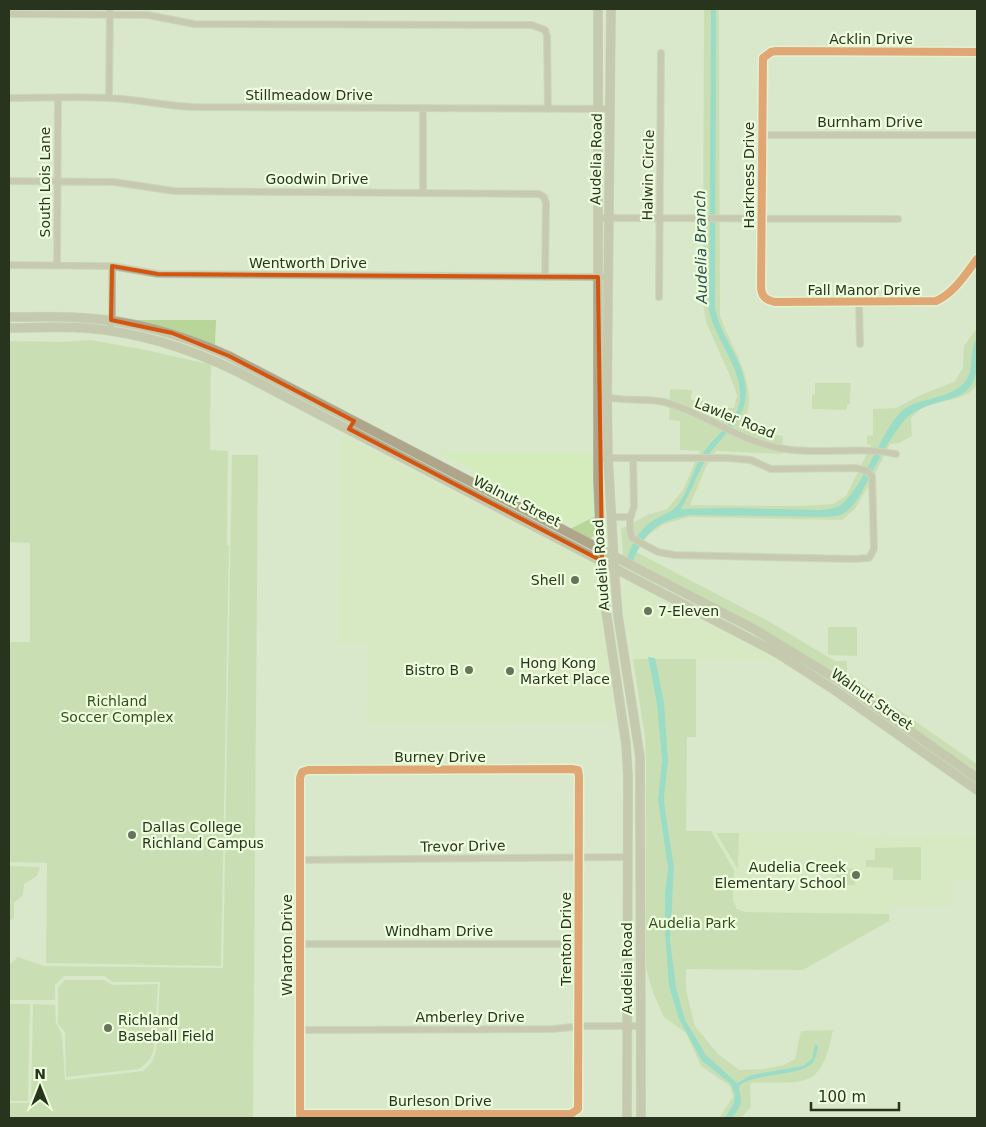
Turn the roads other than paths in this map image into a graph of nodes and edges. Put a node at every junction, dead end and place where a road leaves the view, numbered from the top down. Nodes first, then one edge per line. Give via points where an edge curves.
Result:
1 (598, 9) edge
2 (611, 9) edge
3 (110, 12) edge
4 (9, 14) edge
5 (977, 52) edge
6 (661, 53) dead end
7 (766, 55) joint
8 (9, 98) edge
9 (58, 98) junction
10 (109, 98) junction
11 (423, 108) junction
12 (548, 109) junction
13 (598, 109) junction
14 (610, 109) junction
15 (762, 135) junction
16 (977, 135) edge
17 (9, 182) edge
18 (58, 182) junction
19 (423, 192) junction
20 (598, 218) junction
21 (609, 218) junction
22 (660, 218) junction
23 (762, 218) junction
24 (898, 219) dead end
25 (977, 259) edge
26 (9, 265) edge
27 (58, 265) junction
28 (112, 266) junction
29 (545, 277) junction
30 (598, 277) junction
31 (609, 277) junction
32 (659, 297) dead end
33 (764, 297) joint
34 (859, 303) junction
35 (9, 317) edge
36 (112, 320) junction
37 (9, 328) edge
38 (109, 331) junction
39 (860, 344) dead end
40 (238, 372) junction
41 (274, 378) junction
42 (597, 394) junction
43 (607, 397) junction
44 (354, 421) junction
45 (349, 429) junction
46 (896, 454) dead end
47 (608, 458) junction
48 (635, 458) junction
49 (598, 459) junction
50 (442, 467) junction
51 (437, 476) junction
52 (630, 516) junction
53 (611, 517) junction
54 (601, 550) junction
55 (613, 556) junction
56 (602, 561) junction
57 (614, 566) junction
58 (633, 715) junction
59 (622, 716) junction
60 (578, 770) joint
61 (302, 772) joint
62 (977, 778) edge
63 (977, 790) edge
64 (628, 857) junction
65 (641, 857) junction
66 (579, 858) junction
67 (299, 860) junction
68 (300, 944) junction
69 (578, 944) junction
70 (641, 973) junction
71 (628, 978) junction
72 (641, 983) junction
73 (578, 1026) junction
74 (628, 1026) junction
75 (641, 1026) junction
76 (299, 1030) junction
77 (578, 1109) joint
78 (301, 1116) edge
79 (628, 1118) edge
80 (641, 1118) edge

1 - 13 main road, Audelia Road
2 - 14 main road, Audelia Road
3 - 4 street
3 - 10 street
3 - 12 street via 158,16 194,24 539,26 547,36
5 - 7 street, Acklin Drive via 776,51
6 - 22 street, Halwin Circle
7 - 15 street, Harkness Drive via 762,61
8 - 9 street, Stillmeadow Drive
9 - 10 street, Stillmeadow Drive
9 - 18 street, South Lois Lane
10 - 11 street, Stillmeadow Drive via 184,107
11 - 12 street, Stillmeadow Drive
11 - 19 street
12 - 13 street, Stillmeadow Drive
13 - 14 street, Stillmeadow Drive
13 - 20 main road, Audelia Road
14 - 21 main road, Audelia Road
15 - 16 street, Burnham Drive
15 - 23 street, Harkness Drive
17 - 18 street, Goodwin Drive
18 - 19 street, Goodwin Drive via 114,182 174,191
18 - 27 street, South Lois Lane
19 - 29 street, Goodwin Drive via 539,194 544,197
20 - 21 street
20 - 30 main road, Audelia Road
21 - 22 street
21 - 31 main road, Audelia Road
22 - 23 street
22 - 32 street, Halwin Circle
23 - 24 street
23 - 33 street, Harkness Drive via 761,288
25 - 34 street, Fall Manor Drive via 945,298
26 - 27 street, Wentworth Drive
27 - 28 street, Wentworth Drive
28 - 29 street, Wentworth Drive via 158,274
28 - 36 street
29 - 30 street, Wentworth Drive
30 - 31 street, Wentworth Drive
30 - 42 main road, Audelia Road
31 - 43 main road, Audelia Road
33 - 34 street, Fall Manor Drive via 775,302
34 - 39 street
35 - 36 main road, Walnut Street
36 - 38 street
36 - 41 main road, Walnut Street via 147,326 191,340
37 - 38 main road, Walnut Street
38 - 40 main road, Walnut Street via 172,344
40 - 41 main road via 242,369 260,377
40 - 45 main road, Walnut Street
41 - 44 main road, Walnut Street
42 - 43 street, Lawler Road
42 - 49 main road, Audelia Road
43 - 46 street, Lawler Road via 666,403 755,443 789,450 875,450
43 - 47 main road, Audelia Road
44 - 45 main road
44 - 50 main road, Walnut Street
45 - 51 main road, Walnut Street
47 - 48 street
47 - 49 street
47 - 53 main road, Audelia Road
48 - 52 street via 634,506
48 - 52 street via 751,460 771,469 858,468 873,480 874,549 869,558 854,559 674,555 658,552 632,538
49 - 54 main road, Audelia Road
50 - 51 main road
50 - 54 main road, Walnut Street
51 - 56 main road, Walnut Street
52 - 53 street
53 - 55 main road, Audelia Road
54 - 55 main road, Walnut Street
54 - 56 main road, Audelia Road
55 - 57 main road, Audelia Road
55 - 62 main road, Walnut Street via 802,657
56 - 57 main road, Walnut Street
56 - 59 main road, Audelia Road
57 - 58 main road, Audelia Road
57 - 63 main road, Walnut Street via 777,653
58 - 59 main road
58 - 65 main road, Audelia Road via 640,757
59 - 64 main road, Audelia Road via 628,776
60 - 61 street, Burney Drive
60 - 66 street, Trenton Drive
61 - 67 street, Wharton Drive
64 - 65 main road
64 - 66 street, Trevor Drive
64 - 71 main road, Audelia Road
65 - 70 main road, Audelia Road
66 - 67 street, Trevor Drive
66 - 69 street, Trenton Drive
67 - 68 street, Wharton Drive
68 - 69 street, Windham Drive
68 - 76 street, Wharton Drive
69 - 73 street, Trenton Drive
70 - 71 main road
70 - 72 main road, Audelia Road
71 - 72 main road
71 - 74 main road, Audelia Road
72 - 75 main road, Audelia Road
73 - 74 street, Amberley Drive
73 - 76 street, Amberley Drive
73 - 77 street, Trenton Drive
74 - 75 street, Amberley Drive
74 - 79 main road, Audelia Road
75 - 80 main road, Audelia Road
76 - 78 street, Wharton Drive
77 - 78 street, Burleson Drive via 571,1114

